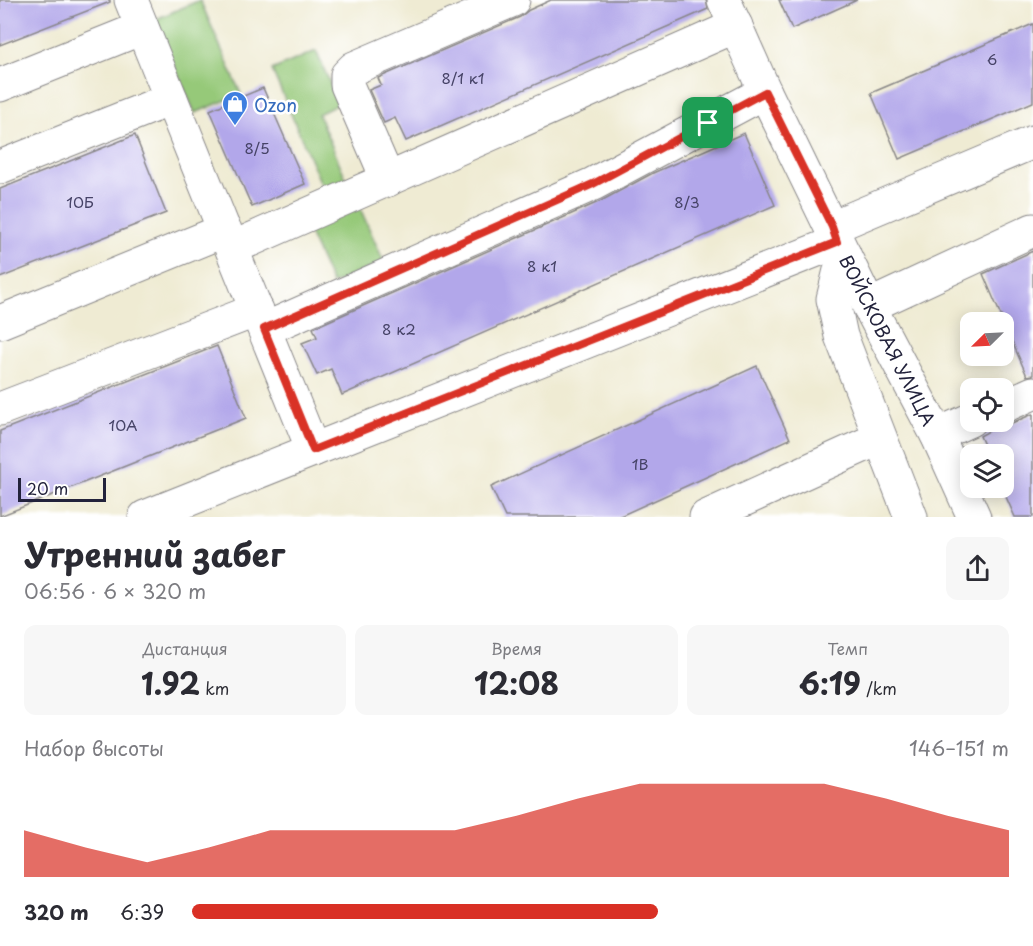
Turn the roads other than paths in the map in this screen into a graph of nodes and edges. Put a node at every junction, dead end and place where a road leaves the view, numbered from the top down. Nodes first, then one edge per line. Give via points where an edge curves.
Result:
1 (513, 0) edge
2 (730, 13) edge
3 (137, 14) edge
4 (0, 85) edge
5 (765, 92) junction
6 (171, 99) junction
7 (1033, 142) edge
8 (0, 167) edge
9 (388, 180) junction
10 (1033, 230) edge
11 (228, 239) junction
12 (838, 241) junction
13 (869, 306) junction
14 (260, 319) junction
15 (0, 322) edge
16 (896, 355) junction
17 (853, 371) junction
18 (1033, 393) edge
19 (1014, 402) edge
20 (0, 409) edge
21 (960, 425) edge
22 (938, 435) junction
23 (880, 438) junction
24 (313, 450) junction
25 (145, 517) edge
26 (706, 517) edge
27 (911, 517) edge
28 (974, 517) edge

1 - 9 street via 354,68 347,75 347,85
2 - 5 street, ВОЙСКОВАЯ УЛИЦА
2 - 9 street
3 - 4 street
3 - 6 street
5 - 12 street, ВОЙСКОВАЯ УЛИЦА
5 - 14 street via 593,184
6 - 8 street
6 - 11 street
7 - 12 street
9 - 11 street
10 - 13 street
11 - 14 street
11 - 15 street
12 - 13 street, ВОЙСКОВАЯ УЛИЦА
12 - 17 street via 833,298
12 - 24 street
13 - 16 street, ВОЙСКОВАЯ УЛИЦА
14 - 20 street
14 - 24 street
16 - 17 street via 878,353 860,361
16 - 22 street, ВОЙСКОВАЯ УЛИЦА
17 - 23 street
18 - 19 street
21 - 22 street
22 - 28 street, ВОЙСКОВАЯ УЛИЦА
23 - 26 street
23 - 27 street
24 - 25 street

